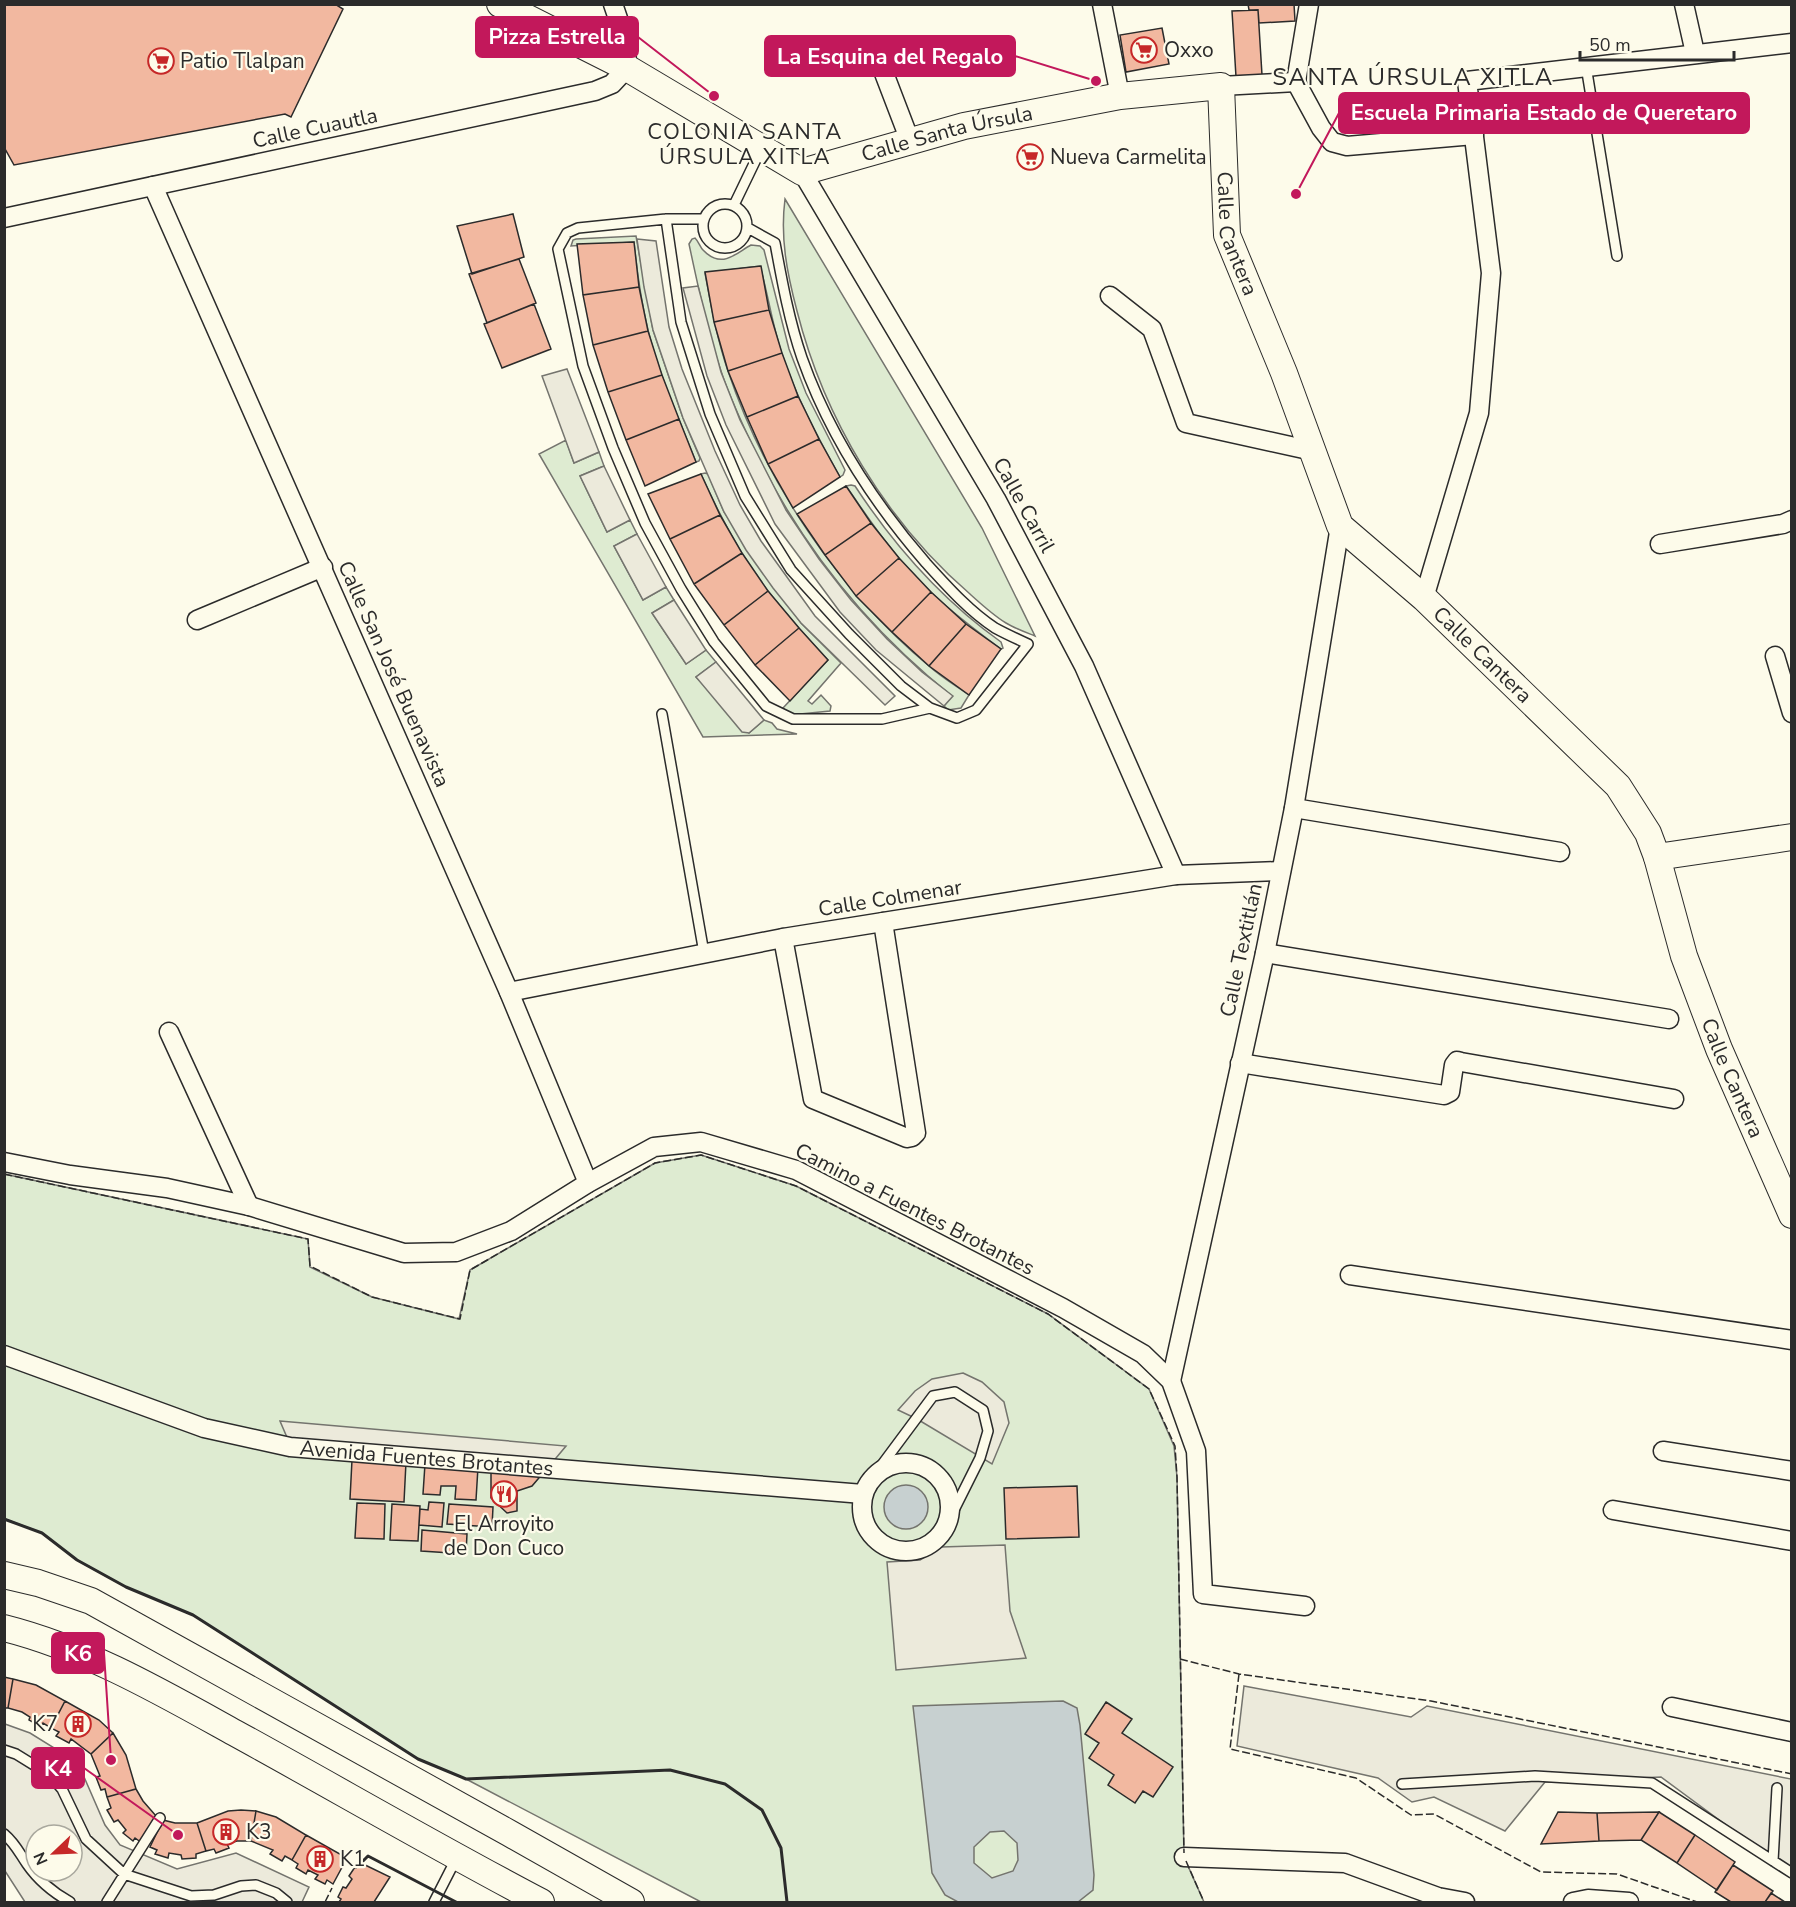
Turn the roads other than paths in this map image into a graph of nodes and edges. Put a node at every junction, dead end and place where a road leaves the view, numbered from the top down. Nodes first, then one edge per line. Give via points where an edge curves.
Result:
1 (500, 4) edge
2 (613, 4) edge
3 (1102, 4) edge
4 (1309, 4) edge
5 (1684, 4) edge
6 (1791, 43) edge
7 (874, 47) dead end
8 (1695, 53) junction
9 (1586, 66) junction
10 (627, 68) junction
11 (1296, 82) junction
12 (1221, 86) junction
13 (1120, 96) junction
14 (1474, 135) junction
15 (910, 141) junction
16 (761, 149) junction
17 (802, 172) junction
18 (153, 186) junction
19 (734, 205) junction
20 (4, 218) edge
21 (666, 219) junction
22 (703, 219) junction
23 (748, 228) junction
24 (1617, 256) dead end
25 (1110, 296) dead end
26 (1312, 451) junction
27 (1791, 520) edge
28 (1340, 526) junction
29 (1660, 544) dead end
30 (323, 567) junction
31 (1424, 598) junction
32 (197, 620) dead end
33 (1775, 656) dead end
34 (930, 708) junction
35 (1791, 713) edge
36 (662, 714) dead end
37 (1294, 808) junction
38 (1791, 837) edge
39 (1560, 852) dead end
40 (1657, 857) junction
41 (1281, 871) junction
42 (1176, 875) junction
43 (883, 922) junction
44 (783, 938) junction
45 (1265, 953) junction
46 (704, 954) junction
47 (509, 992) junction
48 (1669, 1019) dead end
49 (169, 1032) dead end
50 (1240, 1063) junction
51 (1674, 1099) dead end
52 (4, 1162) edge
53 (588, 1183) junction
54 (249, 1206) junction
55 (1791, 1215) edge
56 (1350, 1275) dead end
57 (1791, 1340) edge
58 (4, 1355) edge
59 (1171, 1382) junction
60 (1663, 1451) dead end
61 (1791, 1471) edge
62 (868, 1486) junction
63 (1613, 1510) dead end
64 (943, 1532) junction
65 (1791, 1541) edge
66 (4, 1575) edge
67 (1305, 1606) dead end
68 (4, 1628) edge
69 (1672, 1707) dead end
70 (1791, 1732) edge
71 (4, 1750) edge
72 (1402, 1784) dead end
73 (1777, 1788) dead end
74 (160, 1818) dead end
75 (4, 1834) edge
76 (1184, 1857) dead end
77 (457, 1858) junction
78 (1773, 1861) junction
79 (1791, 1873) edge
80 (124, 1874) junction
81 (176, 1891) junction
82 (70, 1902) edge
83 (107, 1902) edge
84 (172, 1902) edge
85 (287, 1902) edge
86 (434, 1902) edge
87 (541, 1902) edge
88 (631, 1902) edge
89 (1465, 1902) edge
90 (1573, 1902) edge
91 (1629, 1902) edge

1 - 10 street
2 - 10 street via 626,42
3 - 13 street
4 - 11 street
5 - 8 street
6 - 8 street
7 - 15 street
8 - 9 street
9 - 14 street via 1467,81
9 - 24 lane
10 - 16 street
10 - 18 street, Calle Cuautla via 612,84 595,91
11 - 12 street, Calle Santa Úrsula
11 - 14 street via 1320,128 1332,142 1347,146
12 - 13 street, Calle Santa Úrsula
12 - 26 street, Calle Cantera via 1227,234
13 - 15 street, Calle Santa Úrsula via 964,126
14 - 31 street via 1491,273 1479,413
15 - 17 street, Calle Santa Úrsula
16 - 17 street
16 - 19 lane
17 - 42 street, Calle Carril via 1002,509 1084,666
18 - 20 street, Calle Cuautla
18 - 30 street, Calle San José Buenavista
19 - 22 lane via 712,207
19 - 23 lane via 744,214
21 - 22 lane
21 - 34 lane via 681,322 710,414 745,496 791,570 901,686
21 - 34 lane via 578,228 567,233 558,249 583,366 645,523 714,642 766,706 793,719 882,718
22 - 23 lane via 708,241 721,248 735,246
23 - 34 lane via 775,243 802,357 824,414 894,526 964,604 996,628 1028,644 976,710 957,718
25 - 26 street via 1152,329 1186,423
26 - 28 street, Calle Cantera
27 - 29 street
28 - 31 street, Calle Cantera
28 - 37 street, Calle Textitlán
30 - 32 street
30 - 47 street, Calle San José Buenavista
31 - 40 street, Calle Cantera via 1618,786 1648,833
33 - 35 street
36 - 46 lane
37 - 39 street
37 - 41 street, Calle Textitlán
38 - 40 street
40 - 55 street, Calle Cantera via 1684,956
41 - 42 street, Calle Colmenar
41 - 45 street, Calle Textitlán
42 - 43 street, Calle Colmenar
43 - 44 street, Calle Colmenar
43 - 44 street via 916,1133 907,1138 813,1099
44 - 46 street, Calle Colmenar
45 - 48 street
45 - 50 street, Calle Textitlán
46 - 47 street, Calle Colmenar
47 - 53 street, Calle San José Buenavista
49 - 54 street
50 - 51 street via 1444,1095 1450,1092 1457,1061
50 - 59 street, Calle Textitlán
52 - 54 street, Camino a Fuentes Brotantes via 167,1188
53 - 54 street, Camino a Fuentes Brotantes via 511,1231 456,1252 404,1253
53 - 59 street, Camino a Fuentes Brotantes via 654,1147 701,1142 796,1170 1063,1308 1143,1354
56 - 57 street
58 - 62 street, Avenida Fuentes Brotantes via 204,1428 290,1447
59 - 67 street, Camino a Fuentes Brotantes via 1196,1451 1203,1594
60 - 61 street
62 - 64 street via 862,1513 868,1530 881,1544 897,1551 915,1551 931,1545
62 - 64 street via 885,1467 901,1462 918,1463 933,1471 945,1484 951,1500 950,1517
62 - 64 lane via 933,1396 955,1392 983,1410 988,1431 980,1458
63 - 65 street
66 - 88 street via 91,1601
68 - 77 street via 75,1650 120,1671
69 - 70 street
71 - 80 lane via 50,1775 62,1789 86,1839
72 - 78 lane via 1535,1776 1652,1783
73 - 78 lane
74 - 80 lane
75 - 82 lane via 29,1867
76 - 89 street via 1345,1863 1438,1897
77 - 86 lane
77 - 87 street
78 - 79 lane
80 - 81 lane
80 - 83 lane
81 - 84 lane
81 - 85 lane via 191,1896 214,1895 256,1885
90 - 91 street

